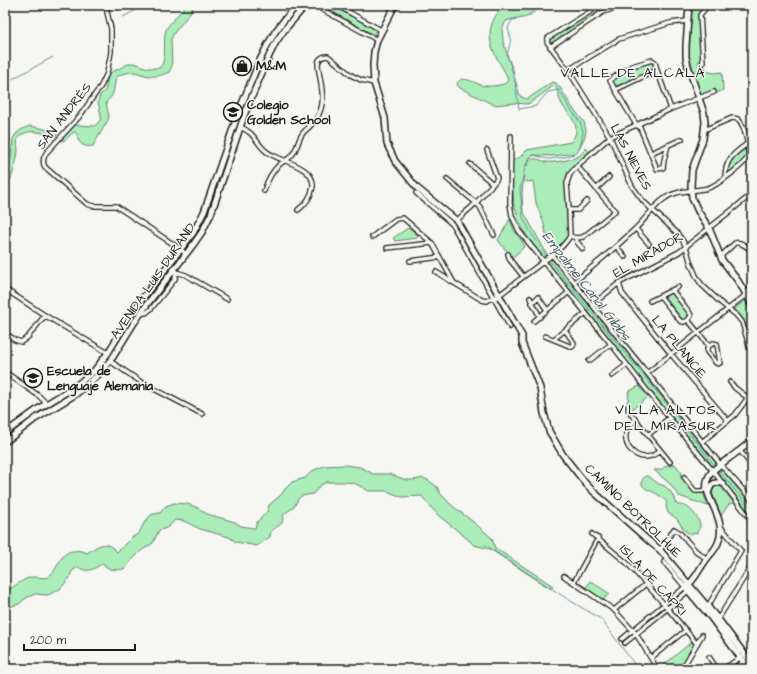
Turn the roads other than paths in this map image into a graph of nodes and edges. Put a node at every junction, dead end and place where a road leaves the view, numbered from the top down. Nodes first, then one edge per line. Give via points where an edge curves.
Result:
1 (107, 5) edge
2 (297, 5) edge
3 (306, 5) edge
4 (314, 5) edge
5 (336, 5) edge
6 (395, 5) edge
7 (601, 5) edge
8 (626, 5) edge
9 (689, 5) edge
10 (709, 5) edge
11 (618, 6) edge
12 (715, 8) dead end
13 (688, 21) junction
14 (381, 30) junction
15 (377, 40) junction
16 (550, 47) junction
17 (703, 63) dead end
18 (568, 70) junction
19 (657, 70) junction
20 (374, 83) junction
21 (616, 90) junction
22 (714, 92) dead end
23 (699, 98) junction
24 (671, 109) junction
25 (638, 125) junction
26 (240, 127) junction
27 (704, 130) junction
28 (510, 136) dead end
29 (610, 138) junction
30 (682, 139) dead end
31 (747, 144) junction
32 (668, 145) junction
33 (487, 150) dead end
34 (651, 153) junction
35 (285, 160) junction
36 (470, 164) dead end
37 (577, 166) junction
38 (610, 177) dead end
39 (725, 178) junction
40 (446, 179) dead end
41 (493, 184) junction
42 (596, 189) junction
43 (691, 190) junction
44 (264, 191) dead end
45 (416, 193) dead end
46 (752, 196) edge
47 (587, 201) dead end
48 (476, 203) junction
49 (298, 210) dead end
50 (569, 210) junction
51 (653, 210) junction
52 (454, 223) junction
53 (709, 228) junction
54 (636, 229) junction
55 (494, 234) dead end
56 (372, 236) dead end
57 (570, 236) junction
58 (576, 238) junction
59 (432, 243) junction
60 (649, 244) dead end
61 (616, 247) junction
62 (686, 247) junction
63 (387, 248) dead end
64 (583, 249) dead end
65 (181, 250) junction
66 (752, 251) edge
67 (186, 254) junction
68 (508, 254) dead end
69 (551, 256) junction
70 (721, 256) junction
71 (440, 257) junction
72 (625, 257) dead end
73 (410, 261) dead end
74 (544, 261) junction
75 (167, 267) junction
76 (176, 269) junction
77 (436, 272) dead end
78 (523, 276) junction
79 (574, 282) junction
80 (454, 283) junction
81 (619, 283) junction
82 (752, 286) edge
83 (678, 287) dead end
84 (5, 289) edge
85 (672, 290) junction
86 (568, 292) junction
87 (543, 293) dead end
88 (746, 294) junction
89 (499, 295) junction
90 (660, 296) junction
91 (493, 297) junction
92 (538, 297) junction
93 (530, 298) dead end
94 (227, 299) dead end
95 (482, 300) junction
96 (650, 301) dead end
97 (532, 303) junction
98 (139, 304) junction
99 (592, 305) junction
100 (752, 306) edge
101 (728, 309) junction
102 (547, 310) junction
103 (141, 313) junction
104 (586, 313) junction
105 (46, 316) junction
106 (540, 317) junction
107 (688, 320) junction
108 (534, 321) dead end
109 (510, 327) dead end
110 (565, 330) junction
111 (698, 332) junction
112 (5, 334) edge
113 (544, 336) dead end
114 (554, 339) junction
115 (610, 344) junction
116 (708, 346) junction
117 (108, 353) junction
118 (671, 354) junction
119 (752, 356) edge
120 (110, 361) junction
121 (589, 361) dead end
122 (626, 365) junction
123 (5, 372) edge
124 (647, 373) junction
125 (612, 376) dead end
126 (730, 382) dead end
127 (752, 392) edge
128 (748, 398) junction
129 (47, 404) junction
130 (202, 414) dead end
131 (631, 414) dead end
132 (669, 418) junction
133 (636, 420) junction
134 (728, 421) junction
135 (5, 433) edge
136 (648, 435) junction
137 (703, 441) junction
138 (5, 442) edge
139 (751, 443) edge
140 (660, 450) junction
141 (740, 451) junction
142 (670, 462) dead end
143 (720, 465) junction
144 (752, 466) edge
145 (714, 470) junction
146 (684, 477) dead end
147 (722, 483) junction
148 (708, 491) junction
149 (752, 500) edge
150 (752, 521) edge
151 (720, 526) junction
152 (592, 534) dead end
153 (598, 538) junction
154 (660, 550) junction
155 (707, 559) junction
156 (664, 562) dead end
157 (752, 565) edge
158 (564, 576) dead end
159 (574, 582) junction
160 (646, 584) junction
161 (688, 587) junction
162 (664, 604) junction
163 (708, 606) junction
164 (668, 608) junction
165 (614, 610) junction
166 (718, 619) junction
167 (632, 630) junction
168 (686, 630) junction
169 (636, 634) junction
170 (702, 635) dead end
171 (622, 639) dead end
172 (625, 643) dead end
173 (697, 644) junction
174 (651, 658) junction
175 (709, 658) dead end
176 (744, 658) junction
177 (752, 664) edge
178 (729, 667) edge
179 (656, 669) edge
180 (682, 669) edge
181 (717, 669) edge
182 (724, 669) edge
183 (734, 669) edge
184 (749, 669) edge

1 - 65 street, SAN ANDRÉS via 111,29 111,52 107,73 79,117 46,153 43,161 45,167 87,204 116,206
2 - 65 street, AVENIDA LUIS DURAND via 275,32 263,53 239,111 204,212
3 - 26 street, AVENIDA LUIS DURAND via 272,49
4 - 15 street
5 - 14 street
6 - 14 street, CAMINO BOTROLHUE
7 - 16 street, LAS NIEVES via 548,38
8 - 11 street
9 - 13 street
10 - 12 street
10 - 17 street via 700,15
11 - 16 street via 603,12
13 - 18 street via 670,23 619,39
13 - 23 street via 686,57
14 - 15 street, CAMINO BOTROLHUE
15 - 20 street, CAMINO BOTROLHUE via 373,65
16 - 18 street, LAS NIEVES
18 - 29 street, LAS NIEVES
19 - 21 street
19 - 21 street via 652,60 632,66 610,80
19 - 24 street
20 - 35 street via 351,75 328,56 321,58 318,61 323,95 320,112 302,134 293,154
20 - 52 street, CAMINO BOTROLHUE via 385,118 387,144 395,161 417,188
21 - 25 street
22 - 23 street
23 - 24 street
23 - 27 street via 705,118
24 - 25 street
25 - 29 street
25 - 34 street
26 - 35 street via 251,133 269,154
26 - 67 street, AVENIDA LUIS DURAND via 211,214
27 - 31 street via 736,118 742,123
27 - 43 street via 692,170
28 - 74 street via 512,216 522,235
29 - 37 street
29 - 51 street, LAS NIEVES via 632,186
30 - 32 street
31 - 39 street via 736,151 729,160
31 - 39 street via 746,160
32 - 34 street
32 - 34 street via 663,168 657,169
33 - 41 street via 496,178
35 - 44 street via 272,173
35 - 49 street via 298,166 312,180 313,187 309,198
36 - 41 street
37 - 42 street
37 - 50 street via 567,183
38 - 42 street
39 - 43 street via 708,188
40 - 48 street
41 - 48 street
42 - 58 street via 615,211 583,237
43 - 51 street via 673,194
43 - 53 street via 695,206
45 - 52 street, CAMINO BOTROLHUE
46 - 53 street, EL MIRADOR
47 - 50 street via 578,210
48 - 52 street
48 - 55 street
50 - 57 street
51 - 54 street
51 - 62 street, LAS NIEVES via 677,233
52 - 89 street, CAMINO BOTROLHUE
52 - 91 street, CAMINO BOTROLHUE
53 - 62 street, EL MIRADOR
53 - 70 street
54 - 60 street
54 - 61 street
56 - 59 street via 396,219 403,218
57 - 58 street
57 - 69 street
58 - 64 street
59 - 63 street
59 - 71 street
61 - 72 street
61 - 79 street
62 - 81 street, EL MIRADOR
62 - 101 street, LAS NIEVES via 697,278
65 - 67 street, SAN ANDRÉS
65 - 75 street, AVENIDA LUIS DURAND
66 - 70 street via 738,242
67 - 76 street, AVENIDA LUIS DURAND
68 - 78 street
69 - 74 street
69 - 79 street
70 - 88 street
71 - 73 street
71 - 80 street
74 - 78 street
74 - 86 street
75 - 76 street via 171,265
75 - 98 street, AVENIDA LUIS DURAND
76 - 94 street
76 - 103 street, AVENIDA LUIS DURAND
77 - 80 street
78 - 89 street
79 - 99 street
80 - 95 street
81 - 99 street, EL MIRADOR
81 - 118 street, LA PLANICIE via 622,293
82 - 88 street
83 - 85 street
84 - 105 street
85 - 90 street
85 - 107 street via 690,313
86 - 102 street
86 - 104 street
87 - 92 street
88 - 100 street
88 - 101 street
89 - 91 street
89 - 154 street, CAMINO BOTROLHUE via 522,336 522,343 540,388 549,431 558,447 589,487
90 - 96 street
90 - 107 street via 680,321
91 - 95 street
91 - 95 street via 487,301
91 - 109 street, CAMINO BOTROLHUE
92 - 97 street
92 - 102 street
93 - 97 street
97 - 106 street
98 - 103 street via 138,309
98 - 117 street, AVENIDA LUIS DURAND
99 - 124 street
101 - 111 street
101 - 119 street, LAS NIEVES via 742,322
102 - 106 street
103 - 120 street, AVENIDA LUIS DURAND
104 - 110 street
104 - 115 street
105 - 112 street via 21,342
105 - 117 street
106 - 108 street
107 - 111 street
110 - 114 street
110 - 114 street via 574,343 572,347
111 - 116 street
111 - 118 street
113 - 114 street
115 - 121 street
115 - 122 street
116 - 116 street via 707,352 716,363 720,363 717,344
117 - 129 street, AVENIDA LUIS DURAND via 94,371
118 - 124 street
118 - 134 street, LA PLANICIE
120 - 130 street via 141,382
120 - 138 street, AVENIDA LUIS DURAND via 84,388 32,421
122 - 125 street
122 - 132 street
123 - 129 street
124 - 137 street
126 - 128 street
127 - 128 street
128 - 134 street
129 - 135 street, AVENIDA LUIS DURAND
131 - 133 street
132 - 136 street
132 - 145 street
133 - 136 street
133 - 140 street via 629,426 626,435 630,450 644,457
134 - 137 street
136 - 140 street
137 - 143 street
139 - 141 street
140 - 142 street
141 - 143 street
141 - 144 street
143 - 145 street
143 - 149 street
145 - 147 street
145 - 148 street via 708,479
146 - 148 street via 695,491
147 - 148 street via 716,482
147 - 150 street
148 - 151 street
151 - 155 street via 718,544
151 - 163 street via 741,551
152 - 153 street, ISLA DE CAPRI
153 - 159 street
153 - 160 street, ISLA DE CAPRI via 627,563
154 - 155 street via 674,529
154 - 161 street, CAMINO BOTROLHUE
155 - 161 street
156 - 161 street, CAMINO BOTROLHUE
157 - 166 street
158 - 159 street
159 - 165 street
160 - 162 street, ISLA DE CAPRI
160 - 165 street
161 - 162 street
161 - 163 street, CAMINO BOTROLHUE
161 - 164 street
161 - 176 street, CAMINO BOTROLHUE
162 - 164 street, ISLA DE CAPRI
162 - 167 street
163 - 166 street, CAMINO BOTROLHUE
164 - 168 street, ISLA DE CAPRI
164 - 169 street
165 - 167 street
166 - 176 street, CAMINO BOTROLHUE
167 - 169 street
167 - 171 street
168 - 173 street, ISLA DE CAPRI
168 - 174 street
169 - 172 street
169 - 174 street
170 - 173 street
173 - 180 street
174 - 179 street
175 - 181 street
176 - 177 street, CAMINO BOTROLHUE
176 - 178 street
176 - 183 street
176 - 184 street, CAMINO BOTROLHUE
178 - 182 street

